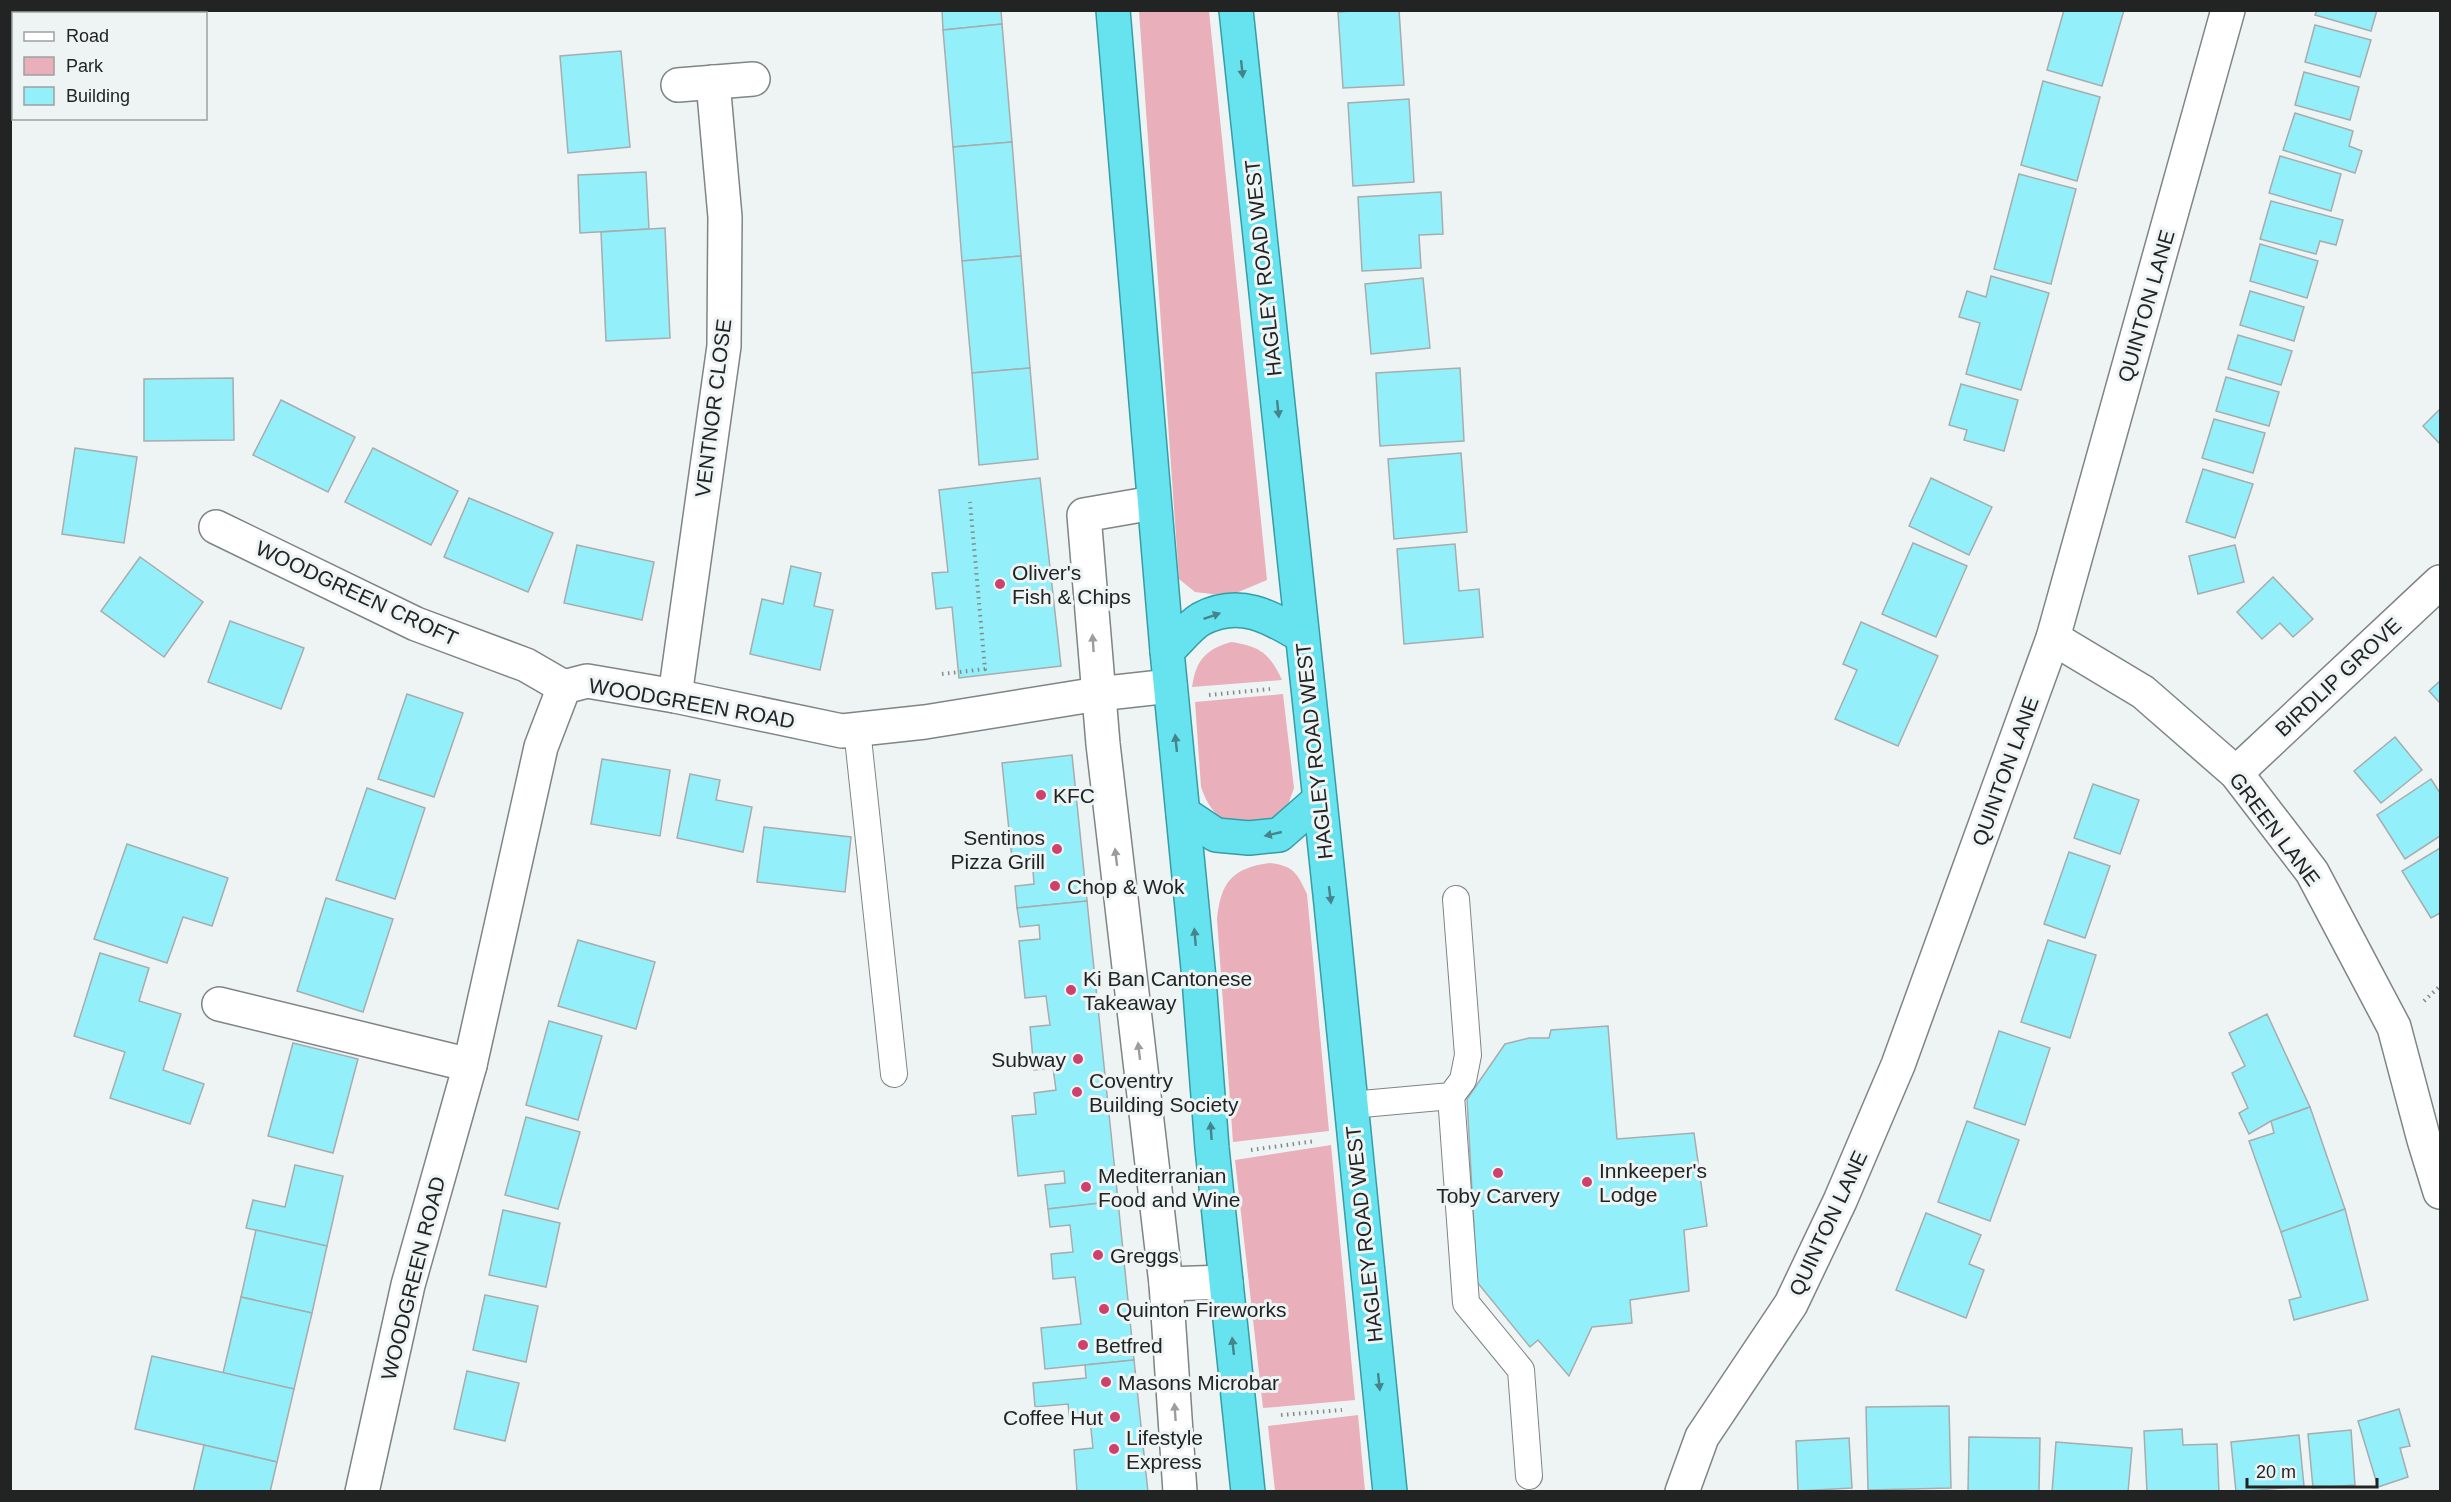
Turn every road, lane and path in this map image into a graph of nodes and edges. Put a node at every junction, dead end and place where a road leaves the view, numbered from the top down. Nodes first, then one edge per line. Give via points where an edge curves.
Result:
1 (1113, 10) edge
2 (1236, 10) edge
3 (2228, 10) edge
4 (753, 79) dead end
5 (713, 82) junction
6 (678, 85) dead end
7 (970, 502) dead end
8 (1153, 503) junction
9 (216, 527) dead end
10 (2440, 582) edge
11 (1302, 636) junction
12 (2053, 638) junction
13 (1167, 651) junction
14 (942, 674) dead end
15 (1170, 686) junction
16 (564, 687) junction
17 (1280, 689) dead end
18 (1098, 694) junction
19 (1208, 695) dead end
20 (675, 696) junction
21 (857, 729) junction
22 (2236, 773) junction
23 (1319, 800) junction
24 (1183, 813) junction
25 (1456, 899) dead end
26 (219, 1004) dead end
27 (470, 1065) junction
28 (894, 1074) dead end
29 (1451, 1096) junction
30 (1351, 1105) junction
31 (1323, 1140) dead end
32 (1249, 1150) dead end
33 (2440, 1192) edge
34 (1226, 1282) junction
35 (1166, 1284) junction
36 (1351, 1409) dead end
37 (1273, 1416) dead end
38 (1529, 1476) dead end
39 (362, 1491) edge
40 (1180, 1491) edge
41 (1248, 1491) edge
42 (1390, 1491) edge
43 (1682, 1491) edge

1 - 8 highway
2 -> 11 highway, HAGLEY ROAD WEST
3 - 12 street, QUINTON LANE
4 - 5 street
5 - 6 street
5 - 20 street, VENTNOR CLOSE via 725,217 724,346
7 - 14 path via 985,669
8 - 13 highway
18 -> 8 street via 1084,515
9 - 16 street, WOODGREEN CROFT via 416,624 526,665
10 - 22 street, BIRDLIP GROVE
13 -> 11 highway via 1200,620 1229,610 1267,615
11 - 23 highway, HAGLEY ROAD WEST
12 - 22 street, GREEN LANE via 2143,692
12 - 43 street, QUINTON LANE via 1899,1065 1840,1201 1791,1304 1702,1437
13 - 15 highway
15 - 18 street, WOODGREEN ROAD
24 -> 15 highway
16 - 20 street, WOODGREEN ROAD via 586,681
16 - 27 street, WOODGREEN ROAD via 541,747
17 - 19 path
18 - 21 street, WOODGREEN ROAD
35 -> 18 street
20 - 21 street, WOODGREEN ROAD via 842,731
21 - 28 lane
22 - 33 street, GREEN LANE via 2312,872 2394,1027
23 -> 24 highway via 1280,835 1250,838 1216,835
23 -> 30 highway, HAGLEY ROAD WEST
34 -> 24 highway
25 - 29 lane via 1468,1055 1463,1080
26 - 27 street
27 - 39 street, WOODGREEN ROAD via 408,1285
29 - 30 lane
29 - 38 lane via 1466,1302 1521,1370
30 -> 42 highway, HAGLEY ROAD WEST
31 - 32 path
34 - 35 street
41 -> 34 highway
40 -> 35 street
36 - 37 path

